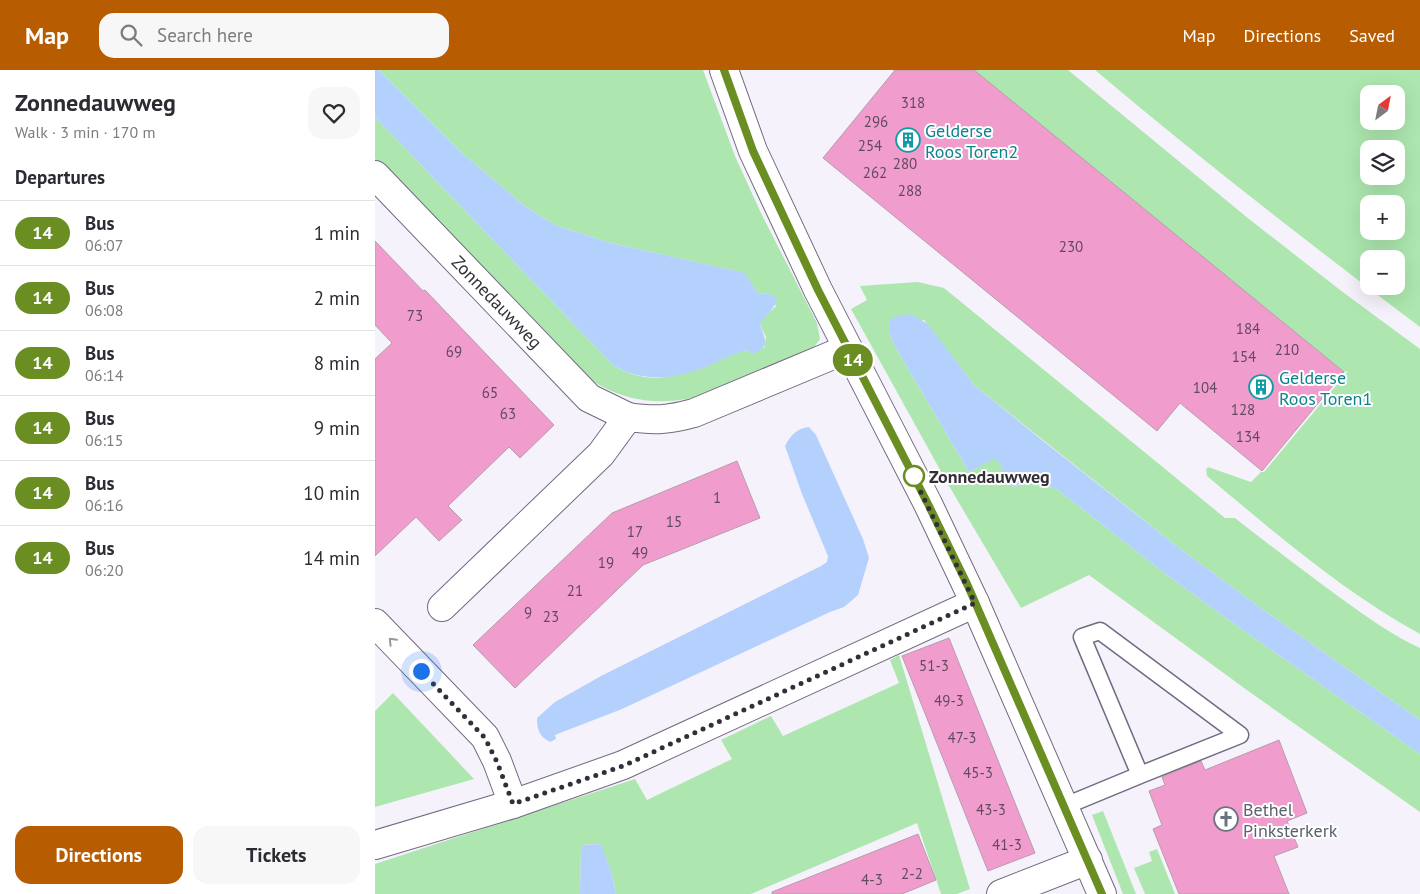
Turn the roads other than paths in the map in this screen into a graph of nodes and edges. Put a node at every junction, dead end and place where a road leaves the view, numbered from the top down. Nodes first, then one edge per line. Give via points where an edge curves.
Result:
1 (724, 70) edge
2 (375, 175) edge
3 (847, 349) junction
4 (628, 417) junction
5 (975, 603) junction
6 (442, 607) dead end
7 (375, 623) edge
8 (1140, 775) junction
9 (513, 804) junction
10 (1065, 806) junction
11 (375, 845) edge
12 (1088, 860) junction
13 (1001, 894) edge
14 (1102, 894) edge

1 - 3 street via 753,151
2 - 4 street, Zonnedauwweg via 589,398
3 - 4 street, Zonnedauwweg via 694,413 650,421
3 - 5 street via 928,504
4 - 6 street via 601,454
5 - 9 street via 623,766
5 - 10 street
9 -> 7 street via 485,738
8 - 8 lane via 1086,646 1082,637 1101,632 1240,735
8 - 10 lane
9 - 11 street
10 - 12 street
12 - 13 street
12 - 14 street

